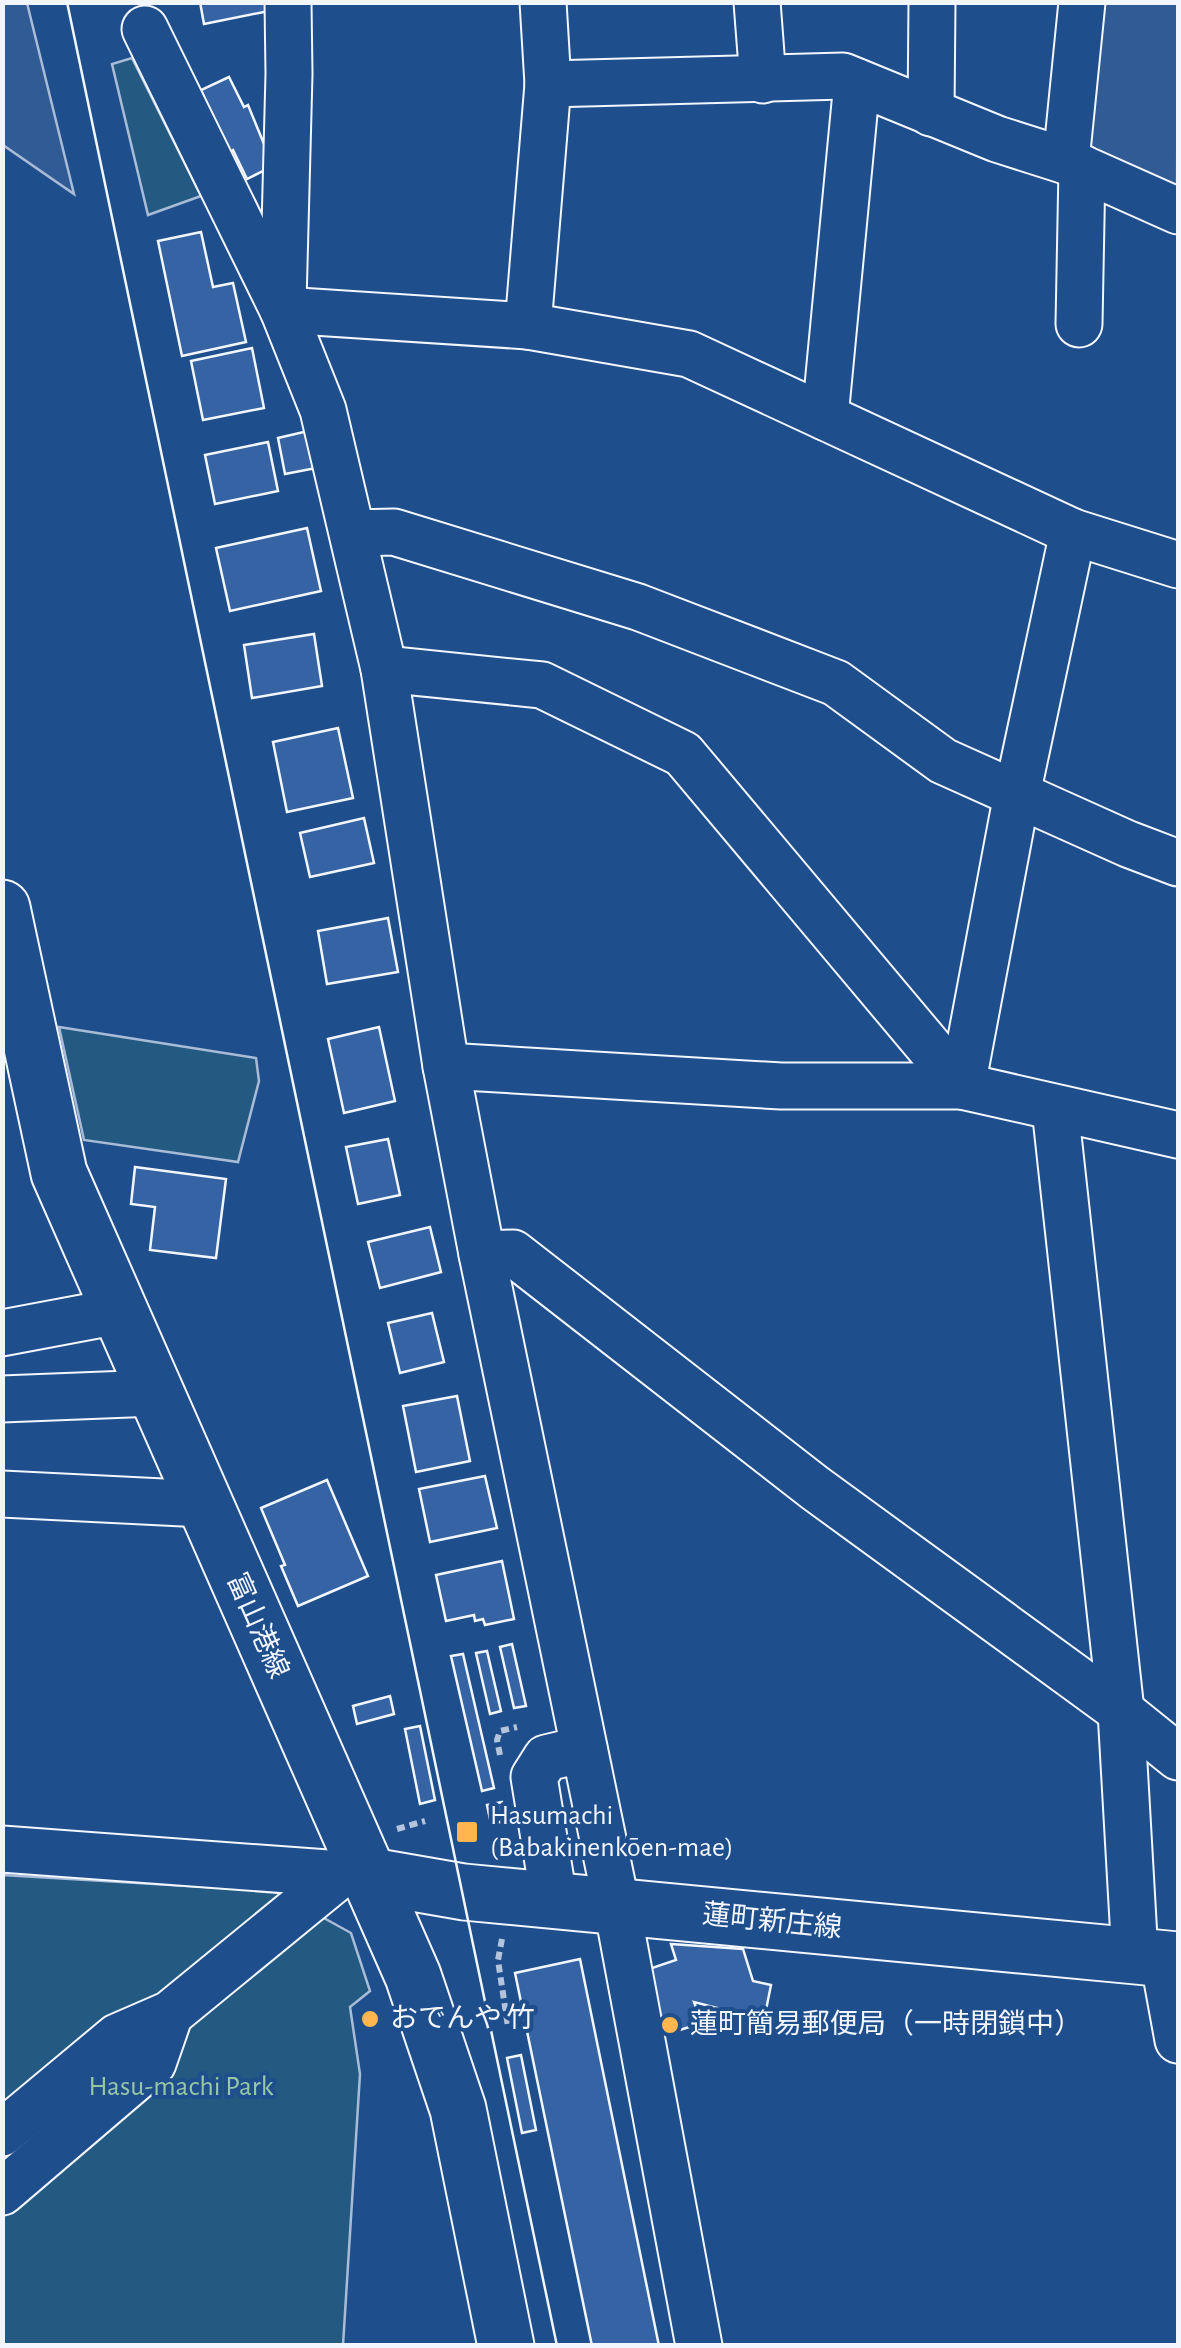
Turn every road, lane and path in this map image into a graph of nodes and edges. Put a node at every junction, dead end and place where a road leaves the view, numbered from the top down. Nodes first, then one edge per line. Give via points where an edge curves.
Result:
1 (288, 2) edge
2 (543, 2) edge
3 (758, 2) edge
4 (932, 2) edge
5 (1082, 2) edge
6 (144, 29) dead end
7 (763, 80) junction
8 (858, 82) junction
9 (548, 84) junction
10 (932, 113) junction
11 (1074, 165) junction
12 (1178, 211) edge
13 (282, 310) junction
14 (1079, 324) dead end
15 (528, 326) junction
16 (825, 417) junction
17 (1073, 532) junction
18 (353, 533) junction
19 (1178, 565) edge
20 (384, 669) junction
21 (1017, 794) junction
22 (1178, 864) edge
23 (2, 908) edge
24 (446, 1066) junction
25 (962, 1086) junction
26 (1055, 1108) junction
27 (1178, 1135) edge
28 (482, 1254) junction
29 (119, 1311) junction
30 (2, 1334) edge
31 (155, 1394) junction
32 (2, 1399) edge
33 (2, 1494) edge
34 (203, 1504) junction
35 (1121, 1711) junction
36 (584, 1749) junction
37 (1178, 1757) edge
38 (425, 1821) dead end
39 (2, 1849) edge
40 (364, 1861) junction
41 (531, 1898) junction
42 (616, 1907) junction
43 (1159, 1958) edge
44 (170, 2014) junction
45 (508, 2028) dead end
46 (1178, 2040) edge
47 (2, 2132) edge
48 (2, 2192) edge
49 (506, 2346) edge
50 (700, 2346) edge

1 - 13 street
2 - 9 street
3 - 7 street
4 - 10 street
5 - 11 street
6 - 13 street
7 - 8 street via 843,76
7 - 9 street
8 - 10 street
8 - 16 street
9 - 15 street
10 - 11 street
11 - 12 street
11 - 14 street
13 - 15 street
13 - 18 street via 323,410
15 - 16 street via 688,354
16 - 17 street
17 - 19 street
17 - 21 street
18 - 20 street
18 - 21 street via 394,532 638,607 836,683 943,762
20 - 24 street
20 - 25 street via 542,685 683,754
21 - 22 street
21 - 25 street
23 - 29 main road, 富山港線 via 60,1173
24 - 25 street via 781,1086
24 - 28 street
25 - 26 street
26 - 27 street
26 - 35 street
28 - 35 street via 513,1253 815,1488
28 - 36 street
29 - 30 street
29 - 31 main road, 富山港線
31 - 32 street
31 - 34 main road, 富山港線
33 - 34 street
34 - 40 main road, 富山港線
35 - 37 street
35 - 43 street
36 - 41 street via 546,1758 534,1778
36 - 42 street
38 - 40 path
39 - 40 street
40 - 41 main road, 蓮町新庄線
40 - 44 street
40 - 49 main road, 富山港線 via 453,2092
41 - 42 main road, 蓮町新庄線
41 - 45 path via 498,1960
42 - 43 main road, 蓮町新庄線
42 - 50 street
43 - 46 street
44 - 47 street via 117,2037
44 - 48 street via 152,2064

